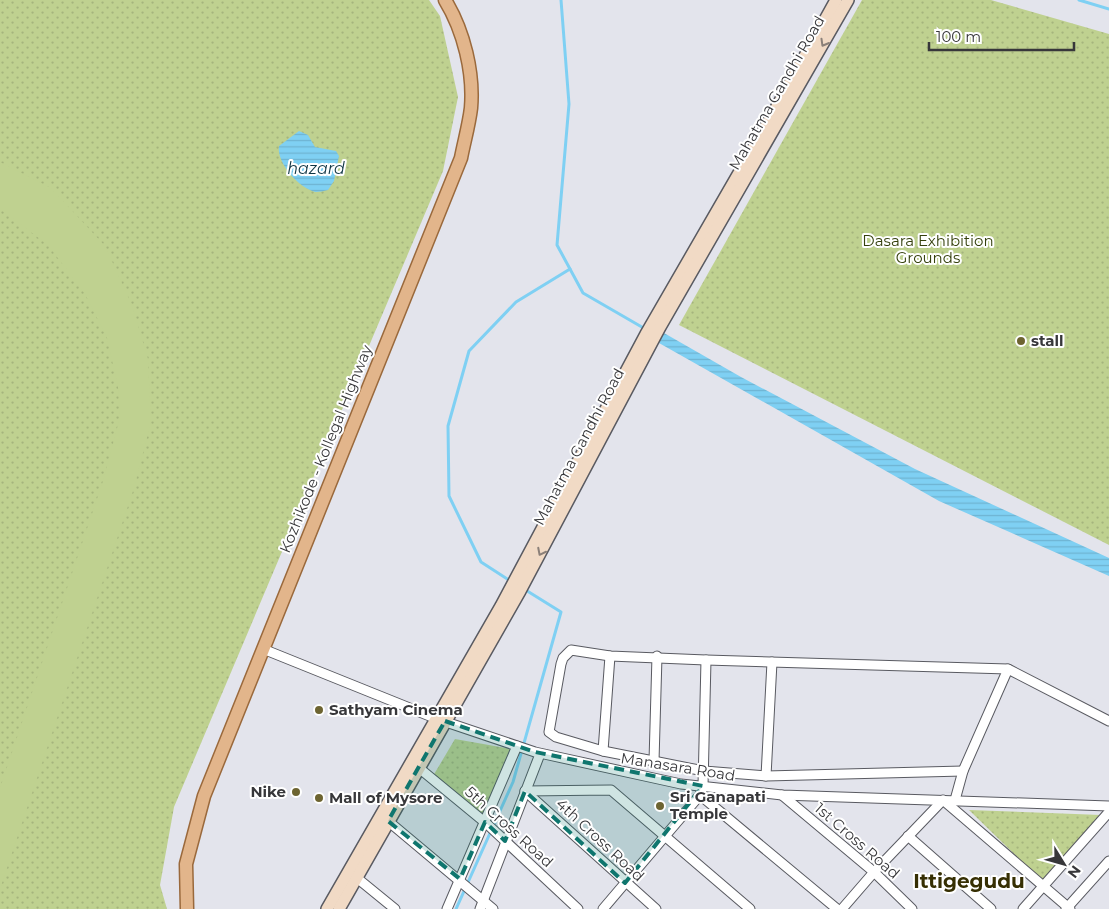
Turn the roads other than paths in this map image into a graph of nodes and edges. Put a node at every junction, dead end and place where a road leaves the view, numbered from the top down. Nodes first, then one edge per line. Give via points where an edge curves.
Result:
1 (446, 0) edge
2 (836, 0) edge
3 (848, 0) edge
4 (656, 324) junction
5 (263, 649) junction
6 (610, 656) junction
7 (657, 656) junction
8 (706, 660) junction
9 (772, 662) junction
10 (1008, 669) junction
11 (441, 720) junction
12 (1109, 721) edge
13 (518, 746) junction
14 (603, 751) junction
15 (538, 753) junction
16 (654, 761) junction
17 (418, 768) junction
18 (704, 771) junction
19 (964, 771) junction
20 (766, 776) junction
21 (526, 791) junction
22 (702, 791) junction
23 (782, 795) junction
24 (943, 800) junction
25 (955, 800) junction
26 (1109, 806) edge
27 (1109, 812) edge
28 (388, 821) junction
29 (486, 823) junction
30 (664, 836) junction
31 (908, 836) junction
32 (505, 841) junction
33 (1109, 860) edge
34 (874, 872) junction
35 (357, 878) junction
36 (462, 881) junction
37 (625, 883) junction
38 (1044, 887) junction
39 (483, 900) junction
40 (1068, 908) edge
41 (187, 909) edge
42 (327, 909) edge
43 (339, 909) edge
44 (395, 909) edge
45 (446, 909) edge
46 (480, 909) edge
47 (493, 909) edge
48 (578, 909) edge
49 (603, 909) edge
50 (656, 909) edge
51 (750, 909) edge
52 (837, 909) edge
53 (842, 909) edge
54 (912, 909) edge
55 (991, 909) edge
56 (1023, 909) edge

1 - 5 main road, Kozhikode - Kollegal Highway via 462,38 471,73 471,108 461,158
2 - 4 main road, Mahatma Gandhi Road
3 -> 4 main road, Mahatma Gandhi Road
4 - 11 main road, Mahatma Gandhi Road via 516,589
5 - 11 street, Manasara Road
5 - 41 main road, Kozhikode - Kollegal Highway via 194,829 186,864
6 - 7 street
6 - 14 street
6 - 14 street via 571,650 567,653 561,664 549,732
7 - 8 street
7 - 16 street
8 - 9 street
8 - 18 street
9 - 10 street
9 - 20 street
10 - 12 street
10 - 19 street
11 - 13 street, Manasara Road
11 - 17 main road, Mahatma Gandhi Road
11 - 42 main road, Mahatma Gandhi Road
13 - 15 street, Manasara Road
13 - 29 street
14 - 16 street
15 - 21 street
15 - 22 street, Manasara Road
16 - 18 street
17 - 28 main road, Mahatma Gandhi Road
17 - 29 street, 5th Cross Road
18 - 20 street
18 - 22 street
19 - 20 street
19 - 25 street
21 - 30 street via 610,790
21 - 32 street
21 - 37 street, 4th Cross Road
22 - 23 street, Manasara Road
22 - 30 street
22 - 52 street
23 - 24 street, Manasara Road
23 - 34 street, 1st Cross Road
24 - 25 street, Manasara Road
24 - 31 street
24 - 38 street
25 - 26 street, Manasara Road
27 - 38 street
28 - 35 main road, Mahatma Gandhi Road
28 - 36 street
29 - 32 street, 5th Cross Road
29 - 36 street
30 - 37 street
30 - 51 street
31 - 34 street
31 - 55 street
32 - 39 street
32 - 48 street, 5th Cross Road
33 - 40 street
34 - 53 street
34 - 54 street, 1st Cross Road
35 - 43 main road, Mahatma Gandhi Road
35 - 44 street
36 - 39 street
36 - 45 street
37 - 49 street
37 - 50 street, 4th Cross Road
38 - 40 street
38 - 56 street
39 - 46 street
39 - 47 street

